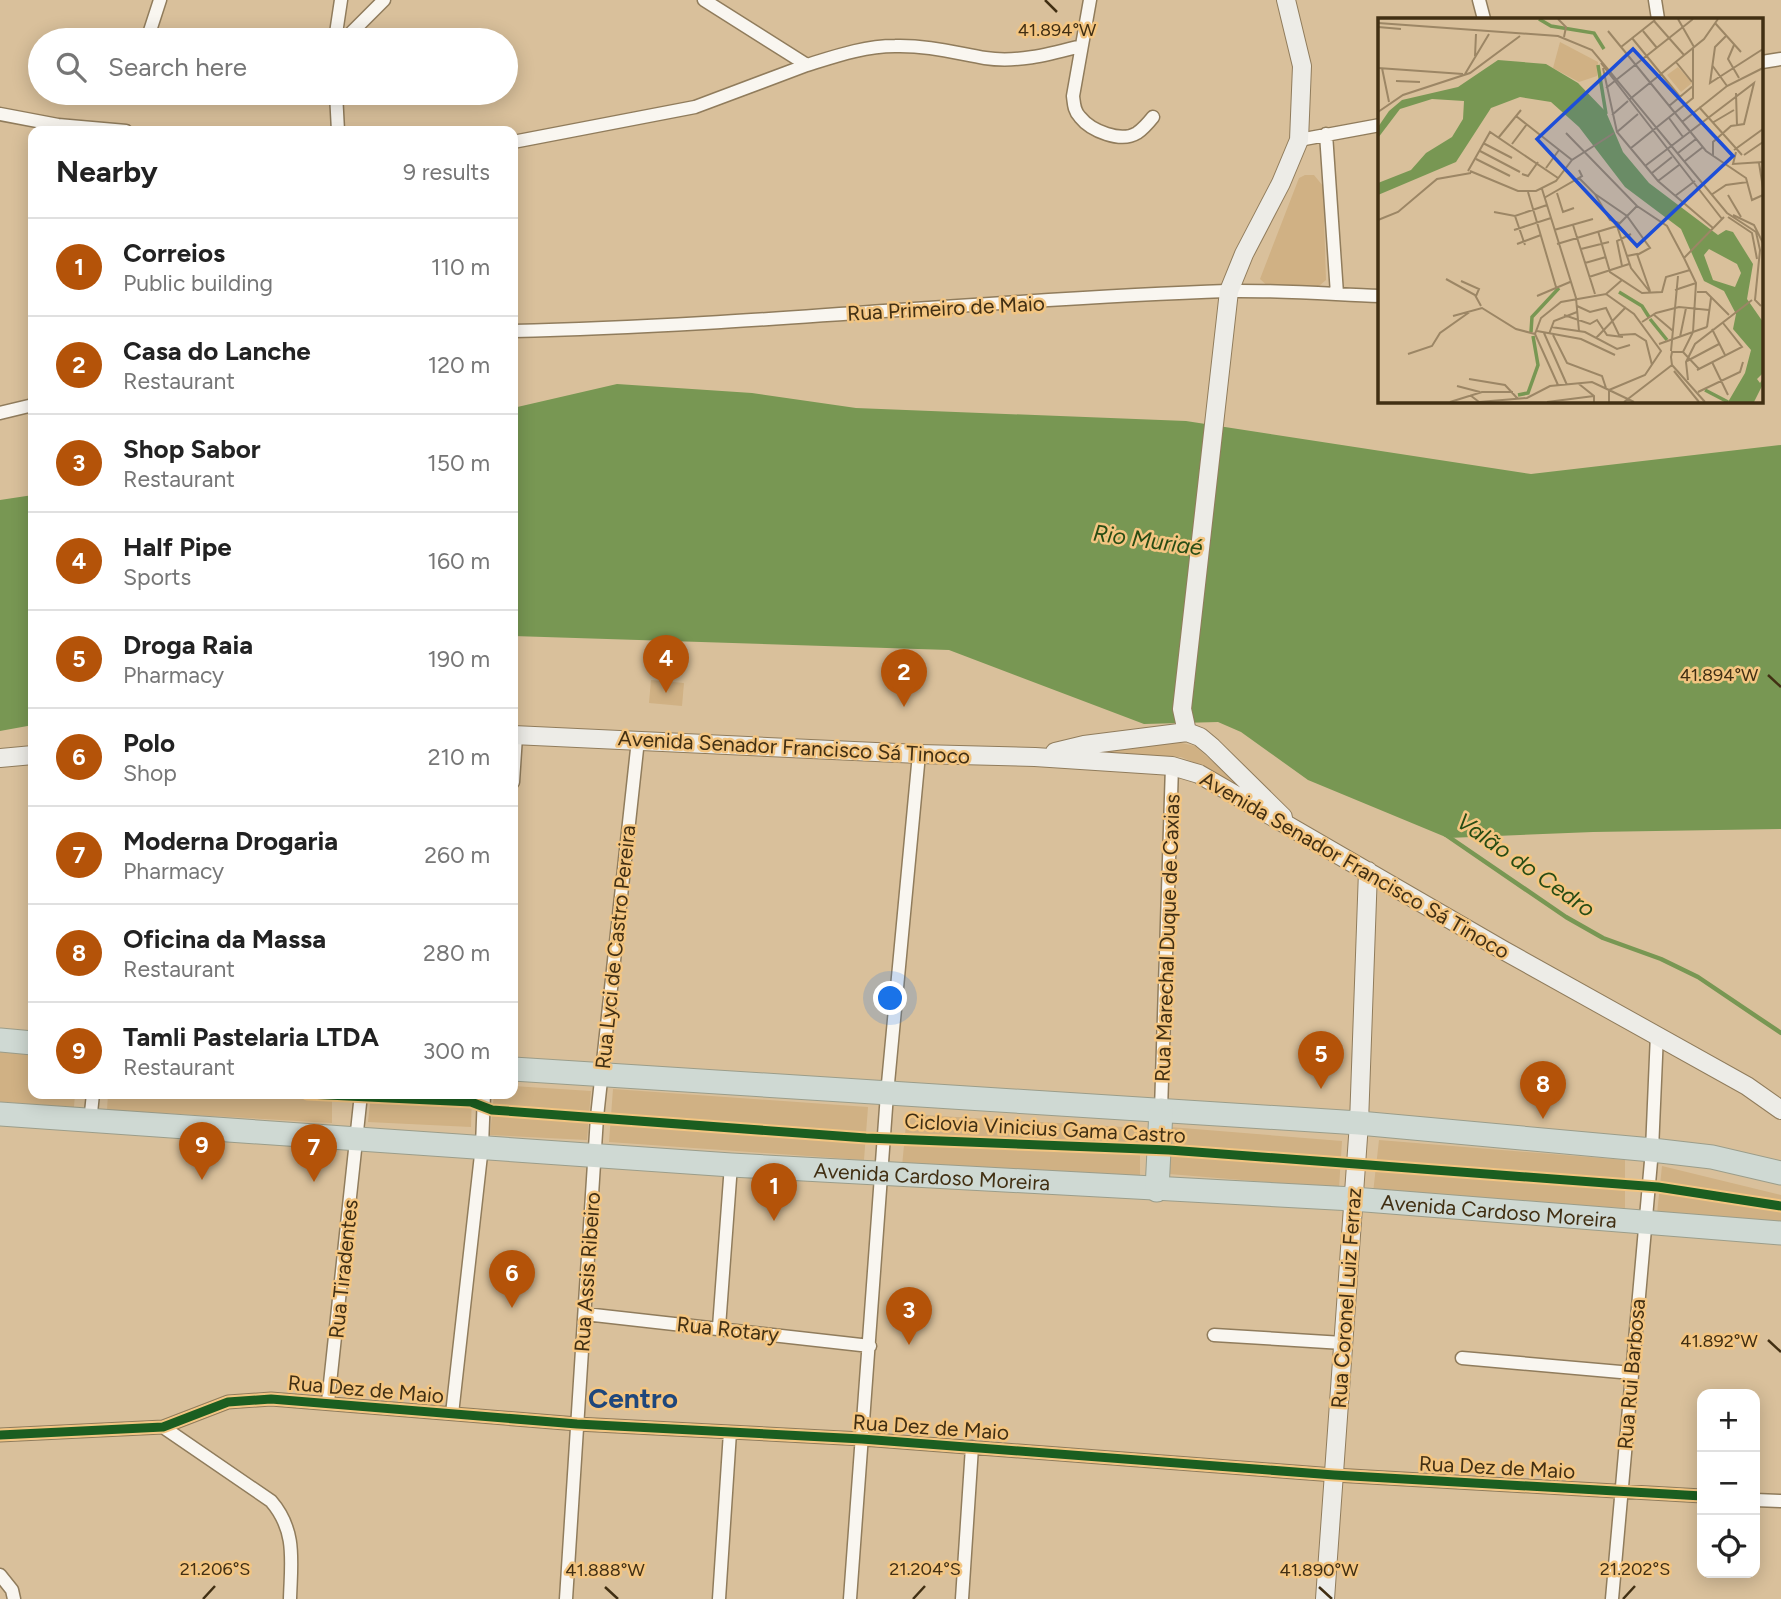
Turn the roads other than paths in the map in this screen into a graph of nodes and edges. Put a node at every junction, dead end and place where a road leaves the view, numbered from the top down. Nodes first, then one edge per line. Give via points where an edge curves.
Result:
1 (160, 0) edge
2 (341, 0) edge
3 (384, 0) edge
4 (704, 0) edge
5 (1090, 0) edge
6 (1286, 0) edge
7 (1479, 0) edge
8 (1655, 0) edge
9 (1484, 18) edge
10 (1658, 18) edge
11 (151, 28) edge
12 (337, 28) edge
13 (356, 28) edge
14 (1080, 46) junction
15 (807, 65) junction
16 (337, 105) edge
17 (0, 114) edge
18 (1153, 117) dead end
19 (1378, 125) edge
20 (70, 126) edge
21 (338, 126) edge
22 (1326, 134) junction
23 (1299, 140) junction
24 (518, 141) edge
25 (1229, 291) junction
26 (1337, 294) junction
27 (1378, 296) edge
28 (518, 331) edge
29 (28, 406) edge
30 (0, 413) edge
31 (1187, 732) junction
32 (518, 736) edge
33 (638, 740) junction
34 (919, 754) junction
35 (28, 755) edge
36 (1035, 757) junction
37 (0, 758) edge
38 (1172, 766) junction
39 (1297, 831) junction
40 (1368, 871) junction
41 (1657, 1034) junction
42 (0, 1040) edge
43 (28, 1043) edge
44 (518, 1069) edge
45 (601, 1075) junction
46 (887, 1094) junction
47 (92, 1099) edge
48 (360, 1099) edge
49 (484, 1099) edge
50 (1161, 1110) junction
51 (1781, 1110) edge
52 (0, 1114) edge
53 (90, 1122) junction
54 (1359, 1123) junction
55 (356, 1140) junction
56 (482, 1146) junction
57 (1652, 1150) junction
58 (595, 1155) junction
59 (731, 1166) junction
60 (1781, 1173) edge
61 (883, 1174) junction
62 (1157, 1190) junction
63 (1353, 1199) junction
64 (1645, 1224) junction
65 (1781, 1233) edge
66 (585, 1314) junction
67 (719, 1327) junction
68 (1214, 1335) dead end
69 (1343, 1343) junction
70 (870, 1346) junction
71 (1462, 1358) dead end
72 (1632, 1373) junction
73 (328, 1402) junction
74 (452, 1414) junction
75 (577, 1424) junction
76 (163, 1427) junction
77 (730, 1432) junction
78 (0, 1435) edge
79 (862, 1439) junction
80 (972, 1447) junction
81 (1334, 1475) junction
82 (1620, 1491) junction
83 (1697, 1496) edge
84 (1760, 1500) edge
85 (1781, 1501) edge
86 (0, 1575) edge
87 (14, 1599) edge
88 (290, 1599) edge
89 (566, 1599) edge
90 (719, 1599) edge
91 (850, 1599) edge
92 (962, 1599) edge
93 (1325, 1599) edge
94 (1612, 1599) edge

1 - 11 street
2 - 12 street
3 - 13 street
4 - 15 street
5 - 14 street
6 - 23 street via 1301,66
7 - 9 street
8 - 10 street
14 - 15 street via 1014,59 896,46 863,48
14 - 18 street via 1073,96 1081,119 1121,136 1136,134
15 - 24 street via 695,107
16 - 21 street
17 - 20 street
19 - 22 street
22 - 23 street
22 - 26 street
23 - 25 street
25 - 26 street, Rua Primeiro de Maio
25 - 28 street, Rua Primeiro de Maio via 623,329
25 - 31 street via 1182,709
26 - 27 street, Rua Primeiro de Maio
29 - 30 street
31 - 36 street via 1084,745
31 - 39 street via 1212,747
32 - 33 street, Avenida Senador Francisco Sá Tinoco
33 - 34 street, Avenida Senador Francisco Sá Tinoco
33 - 45 street, Rua Lyci de Castro Pereira
34 - 36 street, Avenida Senador Francisco Sá Tinoco
34 - 46 street
35 - 37 street
36 - 38 street, Avenida Senador Francisco Sá Tinoco
38 - 39 street, Avenida Senador Francisco Sá Tinoco via 1199,774
38 - 50 street, Rua Marechal Duque de Caxias
39 - 40 street, Avenida Senador Francisco Sá Tinoco
40 - 41 street, Avenida Senador Francisco Sá Tinoco
40 - 54 street, Rua Coronel Luiz Ferraz
41 - 51 street, Avenida Senador Francisco Sá Tinoco
41 - 57 street, Rua Rui Barbosa
42 - 43 highway
44 - 45 highway
45 - 46 highway
45 - 58 street, Rua Lyci de Castro Pereira
46 - 50 highway
46 - 61 street
47 - 53 street
48 - 55 street, Rua Tiradentes
49 - 56 street
50 - 54 highway
50 - 62 highway
52 - 53 highway, Avenida Cardoso Moreira
53 - 55 highway, Avenida Cardoso Moreira
54 - 57 highway
54 - 63 street, Rua Coronel Luiz Ferraz
55 - 56 highway, Avenida Cardoso Moreira
55 - 73 street, Rua Tiradentes
56 - 58 highway, Avenida Cardoso Moreira
56 - 74 street
57 - 60 highway via 1712,1157
57 - 64 street, Rua Rui Barbosa
58 - 59 highway, Avenida Cardoso Moreira
58 - 66 street, Rua Assis Ribeiro
59 - 61 highway, Avenida Cardoso Moreira
59 - 67 street
61 - 62 highway, Avenida Cardoso Moreira
61 - 70 street
62 - 63 highway, Avenida Cardoso Moreira
63 - 64 highway, Avenida Cardoso Moreira
63 - 69 street, Rua Coronel Luiz Ferraz
64 - 65 highway, Avenida Cardoso Moreira
64 - 72 street, Rua Rui Barbosa
66 - 67 street, Rua Rotary
66 - 75 street, Rua Assis Ribeiro
67 - 70 street, Rua Rotary
68 - 69 street
69 - 81 street, Rua Coronel Luiz Ferraz
70 - 79 street
71 - 72 street
72 - 82 street, Rua Rui Barbosa
73 - 74 street, Rua Dez de Maio
73 - 76 street, Rua Dez de Maio via 228,1402
74 - 75 street, Rua Dez de Maio
75 - 77 street, Rua Dez de Maio
75 - 89 street, Rua Assis Ribeiro
76 - 78 street, Rua Dez de Maio
76 - 88 street via 280,1511 291,1543
77 - 79 street, Rua Dez de Maio
77 - 90 street
79 - 80 street, Rua Dez de Maio
79 - 91 street
80 - 81 street, Rua Dez de Maio
80 - 92 street
81 - 82 street, Rua Dez de Maio
81 - 93 street, Rua Coronel Luiz Ferraz
82 - 83 street, Rua Dez de Maio
82 - 94 street, Rua Rui Barbosa
84 - 85 street
86 - 87 street

